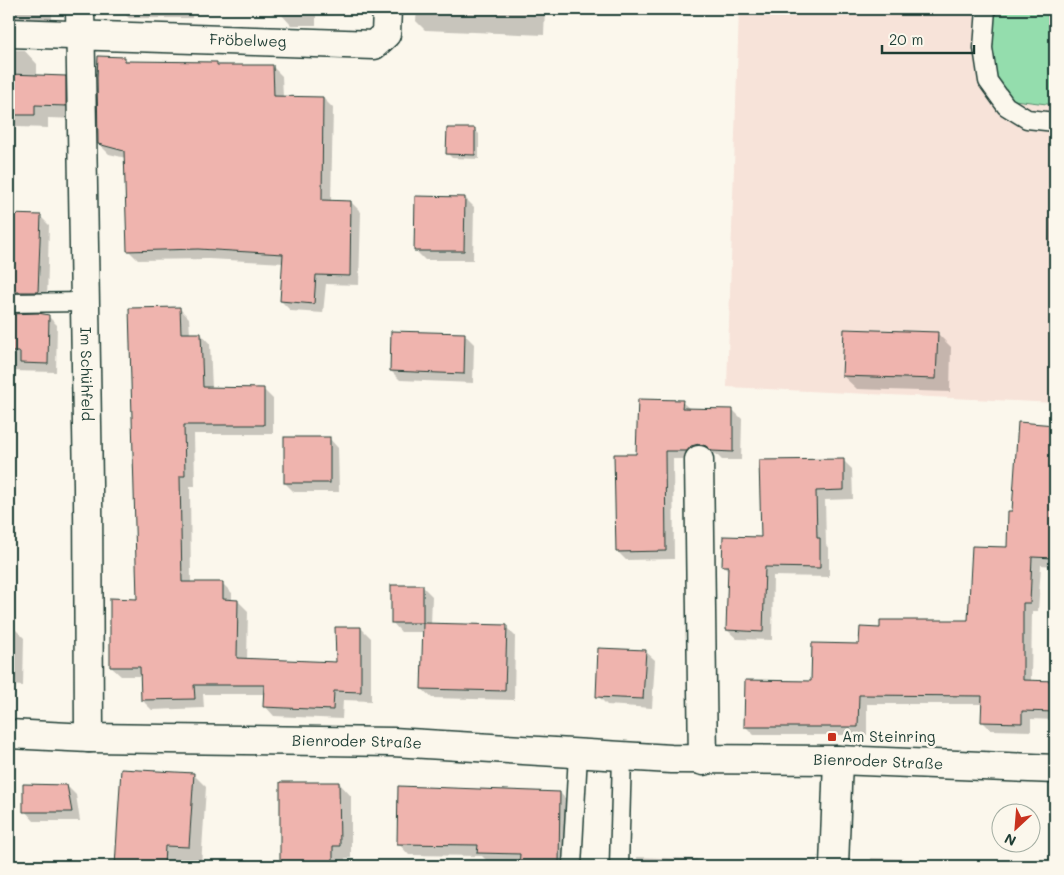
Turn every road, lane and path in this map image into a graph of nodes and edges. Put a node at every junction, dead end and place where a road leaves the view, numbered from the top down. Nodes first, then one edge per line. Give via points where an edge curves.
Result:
1 (80, 9) edge
2 (387, 9) edge
3 (986, 9) edge
4 (9, 33) edge
5 (80, 36) junction
6 (1055, 122) edge
7 (84, 302) junction
8 (9, 303) edge
9 (699, 460) dead end
10 (9, 734) edge
11 (88, 738) junction
12 (578, 754) junction
13 (622, 756) junction
14 (702, 760) junction
15 (838, 760) junction
16 (1055, 769) edge
17 (572, 866) edge
18 (619, 866) edge
19 (834, 866) edge

1 - 5 street, Im Schühfeld
2 - 5 street, Fröbelweg via 386,34 374,45
3 - 6 lane via 983,48 988,81 1006,106 1028,119
4 - 5 street, Fröbelweg
5 - 7 street, Im Schühfeld
7 - 8 lane
7 - 11 street, Im Schühfeld
9 - 14 street
10 - 11 street, Bienroder Straße
11 - 12 street, Bienroder Straße via 393,742
12 - 13 street, Bienroder Straße
12 - 17 lane
13 - 14 street, Bienroder Straße
13 - 18 lane
14 - 15 street, Bienroder Straße
15 - 16 street, Bienroder Straße
15 - 19 street

